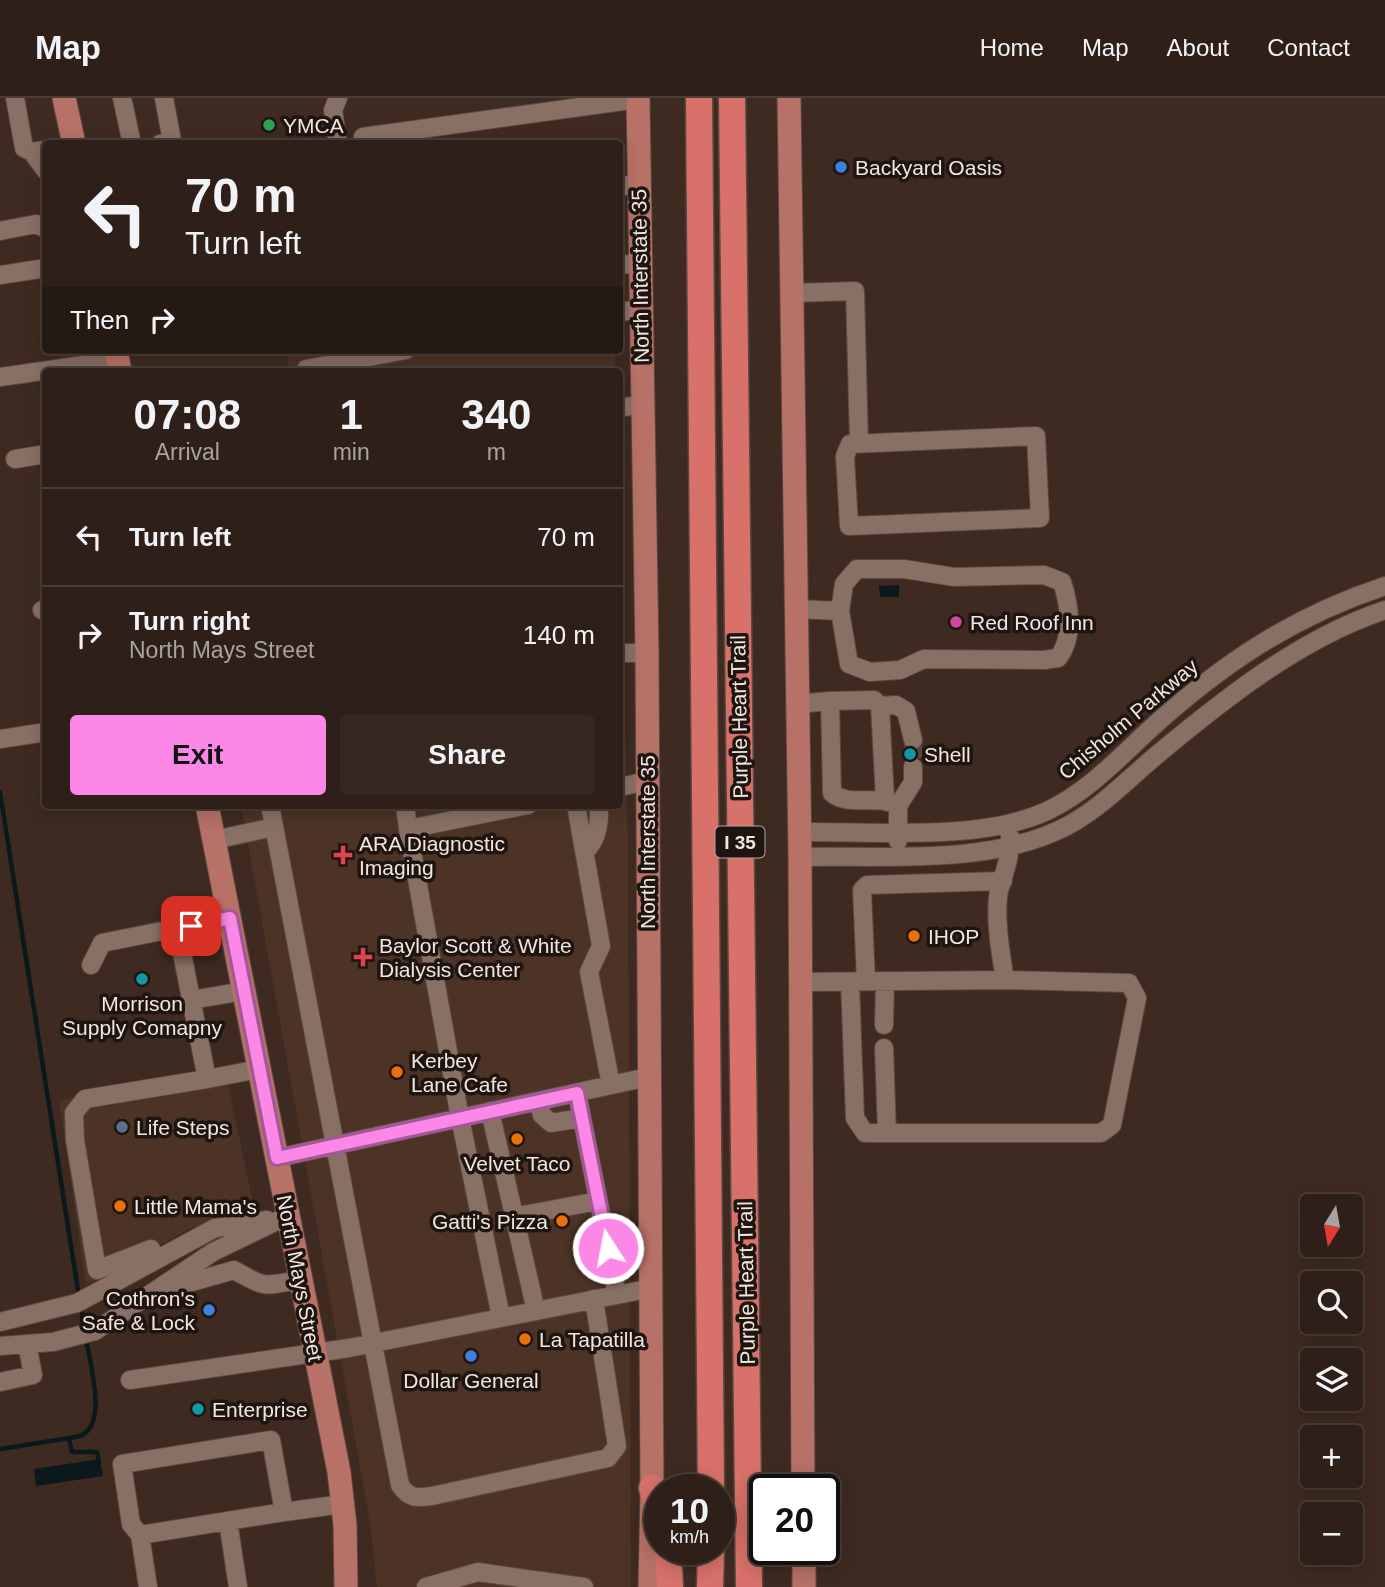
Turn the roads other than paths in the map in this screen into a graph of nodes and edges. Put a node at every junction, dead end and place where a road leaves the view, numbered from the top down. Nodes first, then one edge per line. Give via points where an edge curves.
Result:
1 (15, 98) edge
2 (64, 98) edge
3 (122, 98) edge
4 (164, 98) edge
5 (338, 98) edge
6 (699, 98) edge
7 (732, 98) edge
8 (789, 98) edge
9 (638, 99) edge
10 (73, 140) edge
11 (131, 140) edge
12 (172, 140) edge
13 (337, 140) edge
14 (363, 140) edge
15 (34, 150) edge
16 (629, 185) edge
17 (42, 227) edge
18 (0, 231) edge
19 (630, 263) edge
20 (42, 269) edge
21 (0, 275) edge
22 (794, 293) junction
23 (631, 311) edge
24 (385, 354) edge
25 (118, 360) edge
26 (73, 368) edge
27 (311, 368) edge
28 (42, 372) edge
29 (0, 377) edge
30 (642, 404) junction
31 (623, 407) edge
32 (859, 443) junction
33 (42, 455) edge
34 (15, 459) dead end
35 (1385, 586) edge
36 (796, 609) junction
37 (1385, 610) edge
38 (840, 611) junction
39 (623, 653) edge
40 (647, 653) junction
41 (830, 701) junction
42 (797, 704) junction
43 (880, 706) junction
44 (42, 733) edge
45 (0, 739) edge
46 (913, 740) tunnel mouth
47 (913, 767) tunnel mouth
48 (647, 782) junction
49 (623, 786) edge
50 (892, 802) junction
51 (208, 809) edge
52 (271, 809) edge
53 (406, 809) edge
54 (506, 809) edge
55 (577, 809) edge
56 (599, 809) edge
57 (1009, 824) junction
58 (274, 827) junction
59 (408, 829) junction
60 (898, 831) junction
61 (800, 832) junction
62 (214, 840) junction
63 (1011, 846) junction
64 (585, 851) junction
65 (898, 855) junction
66 (800, 857) junction
67 (1003, 881) junction
68 (230, 918) junction
69 (177, 928) junction
70 (91, 965) dead end
71 (1005, 980) junction
72 (858, 981) junction
73 (885, 981) junction
74 (801, 982) junction
75 (244, 991) junction
76 (191, 1000) junction
77 (884, 1025) dead end
78 (884, 1048) dead end
79 (259, 1069) junction
80 (648, 1077) junction
81 (207, 1079) junction
82 (611, 1085) junction
83 (577, 1093) junction
84 (538, 1101) junction
85 (490, 1111) junction
86 (460, 1118) junction
87 (582, 1118) junction
88 (887, 1133) junction
89 (337, 1145) junction
90 (277, 1158) junction
91 (598, 1201) junction
92 (287, 1216) junction
93 (513, 1217) junction
94 (152, 1255) junction
95 (300, 1280) junction
96 (161, 1285) junction
97 (652, 1289) junction
98 (617, 1295) junction
99 (594, 1300) junction
100 (536, 1311) junction
101 (501, 1317) junction
102 (0, 1322) edge
103 (373, 1343) junction
104 (27, 1344) junction
105 (0, 1346) edge
106 (315, 1353) junction
107 (130, 1380) dead end
108 (0, 1382) edge
109 (656, 1474) edge
110 (711, 1474) edge
111 (803, 1474) edge
112 (343, 1504) junction
113 (284, 1512) junction
114 (228, 1521) junction
115 (139, 1535) junction
116 (652, 1565) edge
117 (669, 1565) edge
118 (710, 1565) edge
119 (804, 1565) edge
120 (447, 1584) edge
121 (352, 1586) edge
122 (148, 1587) edge
123 (238, 1587) edge
124 (426, 1587) edge
125 (584, 1587) edge
126 (650, 1587) edge
127 (670, 1587) edge
128 (710, 1587) edge
129 (749, 1587) edge
130 (804, 1587) edge

1 - 15 street
2 - 10 main road
3 - 11 street
4 - 12 street
5 - 13 street via 332,110
6 - 110 highway, Purple Heart Trail / I 35
7 - 129 highway, Purple Heart Trail / I 35
8 - 22 main road
9 - 14 street
9 - 16 main road, North Interstate 35
16 - 19 main road, North Interstate 35
17 - 18 street via 36,224
19 - 23 main road, North Interstate 35
20 - 21 street
22 - 32 street via 855,291
22 - 36 main road
23 - 30 main road, North Interstate 35
24 - 27 street
25 - 26 street
28 - 29 street
30 - 31 street
30 - 40 main road, North Interstate 35
32 - 32 street via 850,444 845,456 849,526 1040,518 1036,436
33 - 34 street
35 - 57 street, Chisholm Parkway via 1347,598 1258,643 1167,713 1085,788 1047,811
36 - 38 street
36 - 42 main road
37 - 63 street via 1303,649 1207,714 1112,796 1066,827
38 - 38 street via 849,664 870,671 900,670 924,659 1044,660 1058,658 1066,647 1068,598 1062,582 1045,575 954,577 904,569 857,569 844,584
39 - 40 street
40 - 48 main road, North Interstate 35
41 - 42 street
41 - 43 street via 874,700
41 - 50 street via 832,793 845,800
42 - 61 main road
43 - 46 street via 896,705 906,711
43 - 50 street
44 - 45 street
47 - 50 street via 913,782
48 - 49 street
48 - 80 main road, North Interstate 35
50 - 60 street
51 - 62 main road, North Mays Street
52 - 58 street
53 - 59 street
54 - 59 street
55 - 64 street
56 - 64 street via 592,846
57 - 60 street, Chisholm Parkway via 964,831
57 - 63 street
58 - 62 street
58 - 89 street
59 - 86 street
60 - 61 street, Chisholm Parkway
60 - 65 street
61 - 66 main road
62 - 68 main road, North Mays Street
63 - 65 street via 969,853
63 - 67 street
64 - 82 street via 601,946 589,972
65 - 66 street
66 - 74 main road
67 - 71 street via 999,892 1000,949
67 - 72 street via 867,885 862,890
68 - 69 street
68 - 75 main road, North Mays Street
69 - 70 street via 102,943
69 - 76 street
71 - 73 street
71 - 88 street via 1129,984 1137,999 1112,1125 1101,1133
72 - 73 street
72 - 74 street
72 - 88 street via 855,1118 866,1133
73 - 77 street
74 - 111 main road
75 - 76 street
75 - 79 main road, North Mays Street
76 - 81 street
78 - 88 street
79 - 81 street
79 - 90 main road, North Mays Street
80 - 82 street
80 - 97 main road, North Interstate 35
81 - 94 street via 85,1100 74,1112 97,1269
82 - 83 street
83 - 84 street
83 - 87 street
84 - 85 street
84 - 87 street via 542,1115 551,1123
85 - 86 street
85 - 93 street
86 - 89 street
86 - 101 street
87 - 91 street
89 - 90 street
89 - 103 street
90 - 92 main road, North Mays Street
91 - 93 street
91 - 98 street
92 - 94 street via 215,1228
92 - 95 main road, North Mays Street
92 - 96 street via 213,1252
93 - 100 street
94 - 96 street
94 - 102 street via 77,1303
95 - 96 street via 255,1285 234,1270 167,1289
95 - 106 main road, North Mays Street
96 - 104 street via 95,1331
97 - 98 street
97 - 109 main road, North Interstate 35
98 - 99 street
99 - 100 street
99 - 103 street via 617,1446 608,1458 432,1496 416,1498 400,1485
100 - 101 street
101 - 103 street
103 - 106 street
104 - 105 street
104 - 108 street via 33,1375
106 - 107 street
106 - 112 main road, North Mays Street
112 - 113 street
112 - 121 main road, North Mays Street
113 - 114 street
113 - 115 street via 271,1440 122,1464 131,1524
114 - 115 street
114 - 123 street
115 - 122 street
116 - 126 main road, North Interstate 35
117 - 127 highway
118 - 128 highway
119 - 130 main road
120 - 124 street
120 - 125 street via 478,1572

